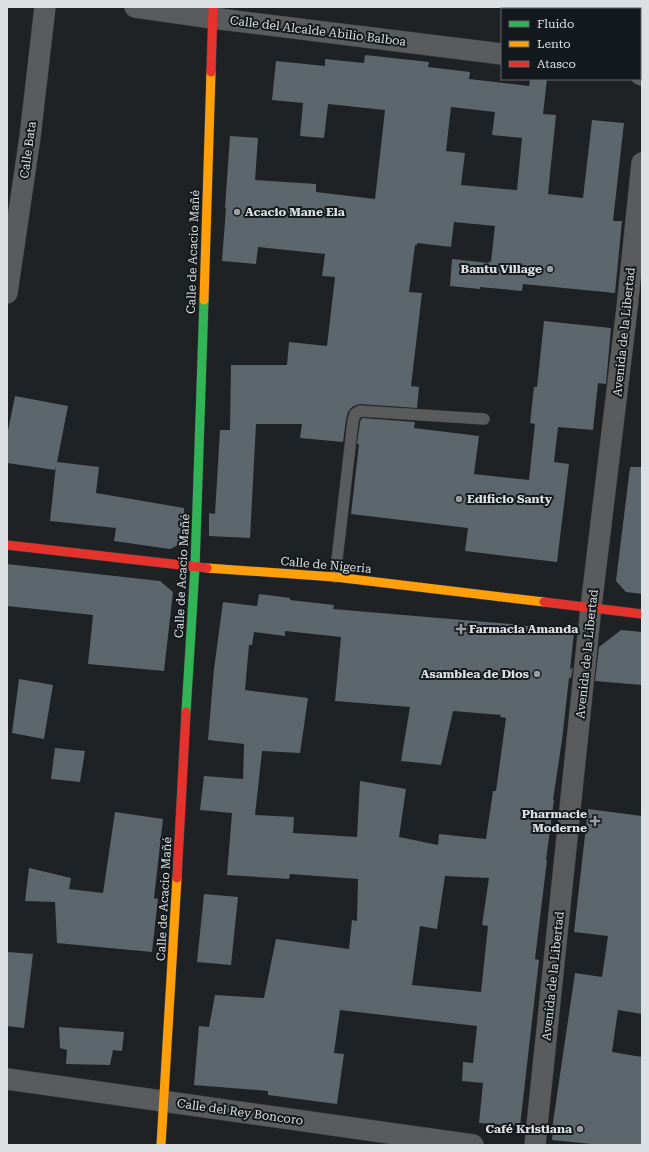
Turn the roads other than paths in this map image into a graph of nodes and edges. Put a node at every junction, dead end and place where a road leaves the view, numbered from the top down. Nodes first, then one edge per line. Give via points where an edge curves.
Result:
1 (45, 7) edge
2 (135, 7) edge
3 (213, 12) edge
4 (501, 54) edge
5 (642, 163) edge
6 (636, 280) edge
7 (7, 293) edge
8 (484, 419) dead end
9 (7, 545) edge
10 (195, 567) junction
11 (335, 577) junction
12 (591, 607) junction
13 (642, 614) edge
14 (7, 1079) edge
15 (164, 1102) junction
16 (161, 1145) edge
17 (473, 1145) edge
18 (535, 1145) edge

1 - 7 street, Calle Bata via 30,137
2 - 3 street, Calle del Alcalde Abilio Balboa
3 - 4 street, Calle del Alcalde Abilio Balboa
3 - 10 street, Calle de Acacio Mañé
5 - 6 street, Avenida de la Libertad
6 - 12 street, Avenida de la Libertad via 627,308
8 - 11 lane via 360,411 355,414
9 - 10 street, Calle de Nigeria
10 - 11 street, Calle de Nigeria
10 - 15 street, Calle de Acacio Mañé
11 - 12 street, Calle de Nigeria
12 - 13 street, Calle de Nigeria
12 - 18 street, Avenida de la Libertad
14 - 15 street, Calle del Rey Boncoro
15 - 16 street, Calle de Acacio Mañé
15 - 17 street, Calle del Rey Boncoro

